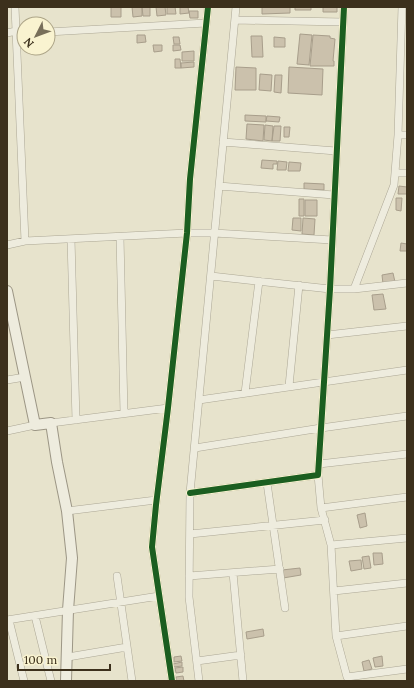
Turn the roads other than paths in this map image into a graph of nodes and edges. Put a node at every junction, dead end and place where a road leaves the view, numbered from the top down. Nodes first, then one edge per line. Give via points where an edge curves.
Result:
1 (208, 7) edge
2 (236, 7) edge
3 (344, 7) edge
4 (404, 9) edge
5 (235, 20) junction
6 (343, 22) junction
7 (206, 23) junction
8 (56, 32) edge
9 (20, 56) edge
10 (403, 98) edge
11 (398, 135) junction
12 (407, 135) edge
13 (223, 142) junction
14 (336, 151) junction
15 (395, 173) junction
16 (407, 173) edge
17 (219, 186) junction
18 (334, 195) junction
19 (187, 233) junction
20 (214, 233) junction
21 (120, 236) junction
22 (71, 239) junction
23 (332, 240) junction
24 (25, 241) junction
25 (7, 245) edge
26 (211, 276) junction
27 (259, 281) junction
28 (407, 283) edge
29 (299, 285) junction
30 (330, 289) junction
31 (354, 289) junction
32 (7, 291) edge
33 (407, 326) edge
34 (327, 335) junction
35 (407, 370) edge
36 (25, 376) junction
37 (7, 380) edge
38 (324, 381) junction
39 (289, 386) junction
40 (245, 393) junction
41 (199, 400) junction
42 (168, 408) junction
43 (124, 413) junction
44 (407, 416) edge
45 (76, 420) junction
46 (51, 423) junction
47 (35, 425) junction
48 (321, 428) junction
49 (7, 431) edge
50 (195, 448) junction
51 (407, 454) edge
52 (319, 464) junction
53 (318, 476) junction
54 (267, 483) junction
55 (190, 493) junction
56 (407, 497) edge
57 (156, 500) junction
58 (321, 508) junction
59 (67, 511) junction
60 (324, 520) junction
61 (274, 526) junction
62 (190, 534) junction
63 (407, 538) edge
64 (331, 545) junction
65 (280, 569) junction
66 (233, 573) junction
67 (117, 576) dead end
68 (189, 576) junction
69 (407, 582) edge
70 (334, 591) junction
71 (160, 596) junction
72 (120, 602) junction
73 (285, 608) dead end
74 (68, 610) junction
75 (35, 616) junction
76 (8, 620) edge
77 (407, 626) edge
78 (336, 636) junction
79 (127, 647) junction
80 (241, 655) junction
81 (68, 657) junction
82 (197, 661) junction
83 (407, 669) edge
84 (24, 681) edge
85 (51, 681) edge
86 (66, 681) edge
87 (132, 681) edge
88 (172, 681) edge
89 (199, 681) edge
90 (243, 681) edge

1 - 7 street
2 - 5 street
3 - 6 street
4 - 10 street
5 - 6 street
5 - 13 street
6 - 14 street
7 - 8 street
7 - 19 street
9 - 24 street
10 - 11 street
11 - 12 street
11 - 15 street
13 - 14 street
13 - 17 street
14 - 18 street
15 - 16 street
15 - 31 street via 394,185
17 - 18 street
17 - 20 street
18 - 23 street
19 - 20 street
19 - 21 street
19 - 42 street
20 - 23 street
20 - 26 street
21 - 22 street
21 - 43 street
22 - 24 street
22 - 45 street
23 - 30 street
24 - 25 street
26 - 27 street
26 - 41 street
27 - 29 street
27 - 40 street
28 - 31 street
29 - 30 street
29 - 39 street
30 - 31 street
30 - 34 street
32 - 36 street
33 - 34 street
34 - 38 street
35 - 38 street
36 - 37 street
36 - 47 street
38 - 39 street
38 - 48 street
39 - 40 street
40 - 41 street
41 - 50 street
42 - 43 street
42 - 57 street
43 - 45 street
44 - 48 street
45 - 46 street
46 - 47 street
46 - 59 street
47 - 49 street
48 - 50 street
48 - 52 street
50 - 55 street
51 - 52 street
52 - 53 street
53 - 54 street
53 - 58 street
54 - 55 street
54 - 61 street
55 - 62 street
56 - 58 street
57 - 59 street
57 - 71 street via 152,547
58 - 60 street
59 - 74 street via 72,558
60 - 61 street
60 - 64 street
61 - 62 street
61 - 65 street
62 - 68 street
63 - 64 street
64 - 70 street
65 - 66 street
65 - 73 street
66 - 68 street
66 - 80 street
67 - 72 street
68 - 82 street
69 - 70 street
70 - 78 street
71 - 72 street
71 - 88 street
72 - 74 street
72 - 79 street
74 - 75 street
74 - 81 street
75 - 76 street
75 - 85 street
76 - 84 street
77 - 78 street
78 - 83 street via 347,678
79 - 81 street
79 - 87 street
80 - 82 street
80 - 90 street
81 - 86 street
82 - 89 street

